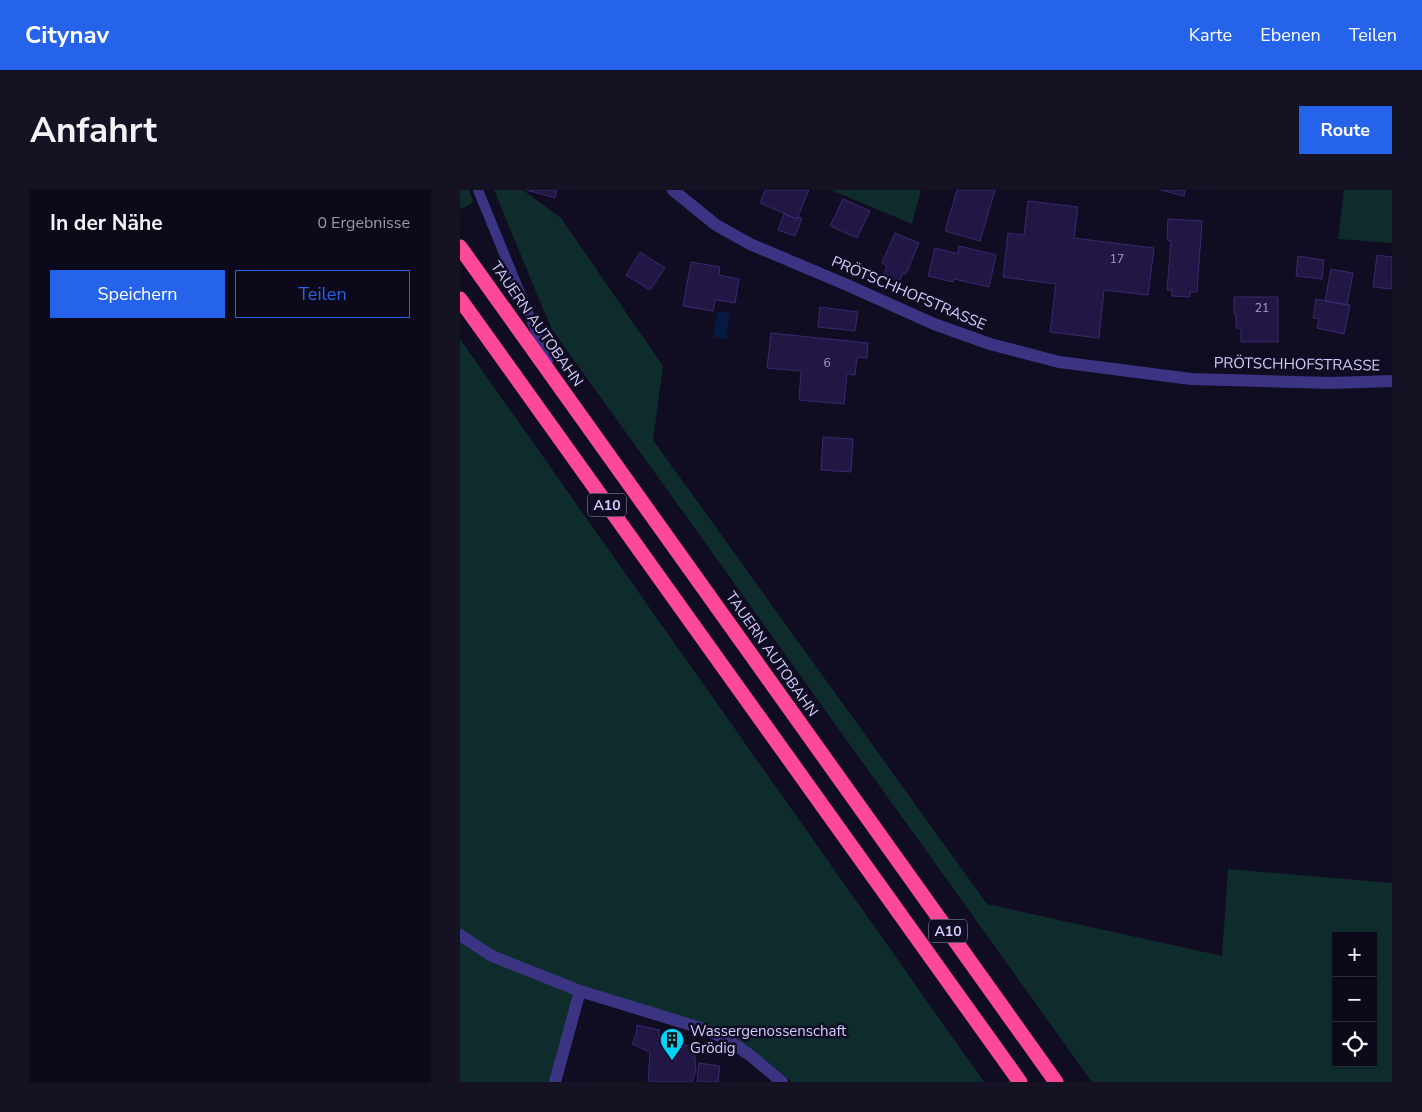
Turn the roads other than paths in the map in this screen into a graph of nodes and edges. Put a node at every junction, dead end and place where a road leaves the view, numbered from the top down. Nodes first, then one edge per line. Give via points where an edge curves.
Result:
1 (478, 190) edge
2 (674, 190) edge
3 (460, 247) edge
4 (463, 305) edge
5 (555, 381) junction
6 (1392, 381) edge
7 (460, 934) edge
8 (580, 991) junction
9 (555, 1082) edge
10 (782, 1082) edge
11 (1020, 1082) edge
12 (1056, 1082) edge

1 - 5 lane
2 - 6 street, PRÖTSCHHOFSTRASSE via 716,225 750,244 934,324 990,344 1059,362 1192,379 1330,383
3 - 5 highway, TAUERN AUTOBAHN / A10
4 - 11 highway, A10
5 - 12 highway, TAUERN AUTOBAHN / A10
7 - 8 street via 492,956
8 - 9 street
8 - 10 street via 704,1029 730,1041

